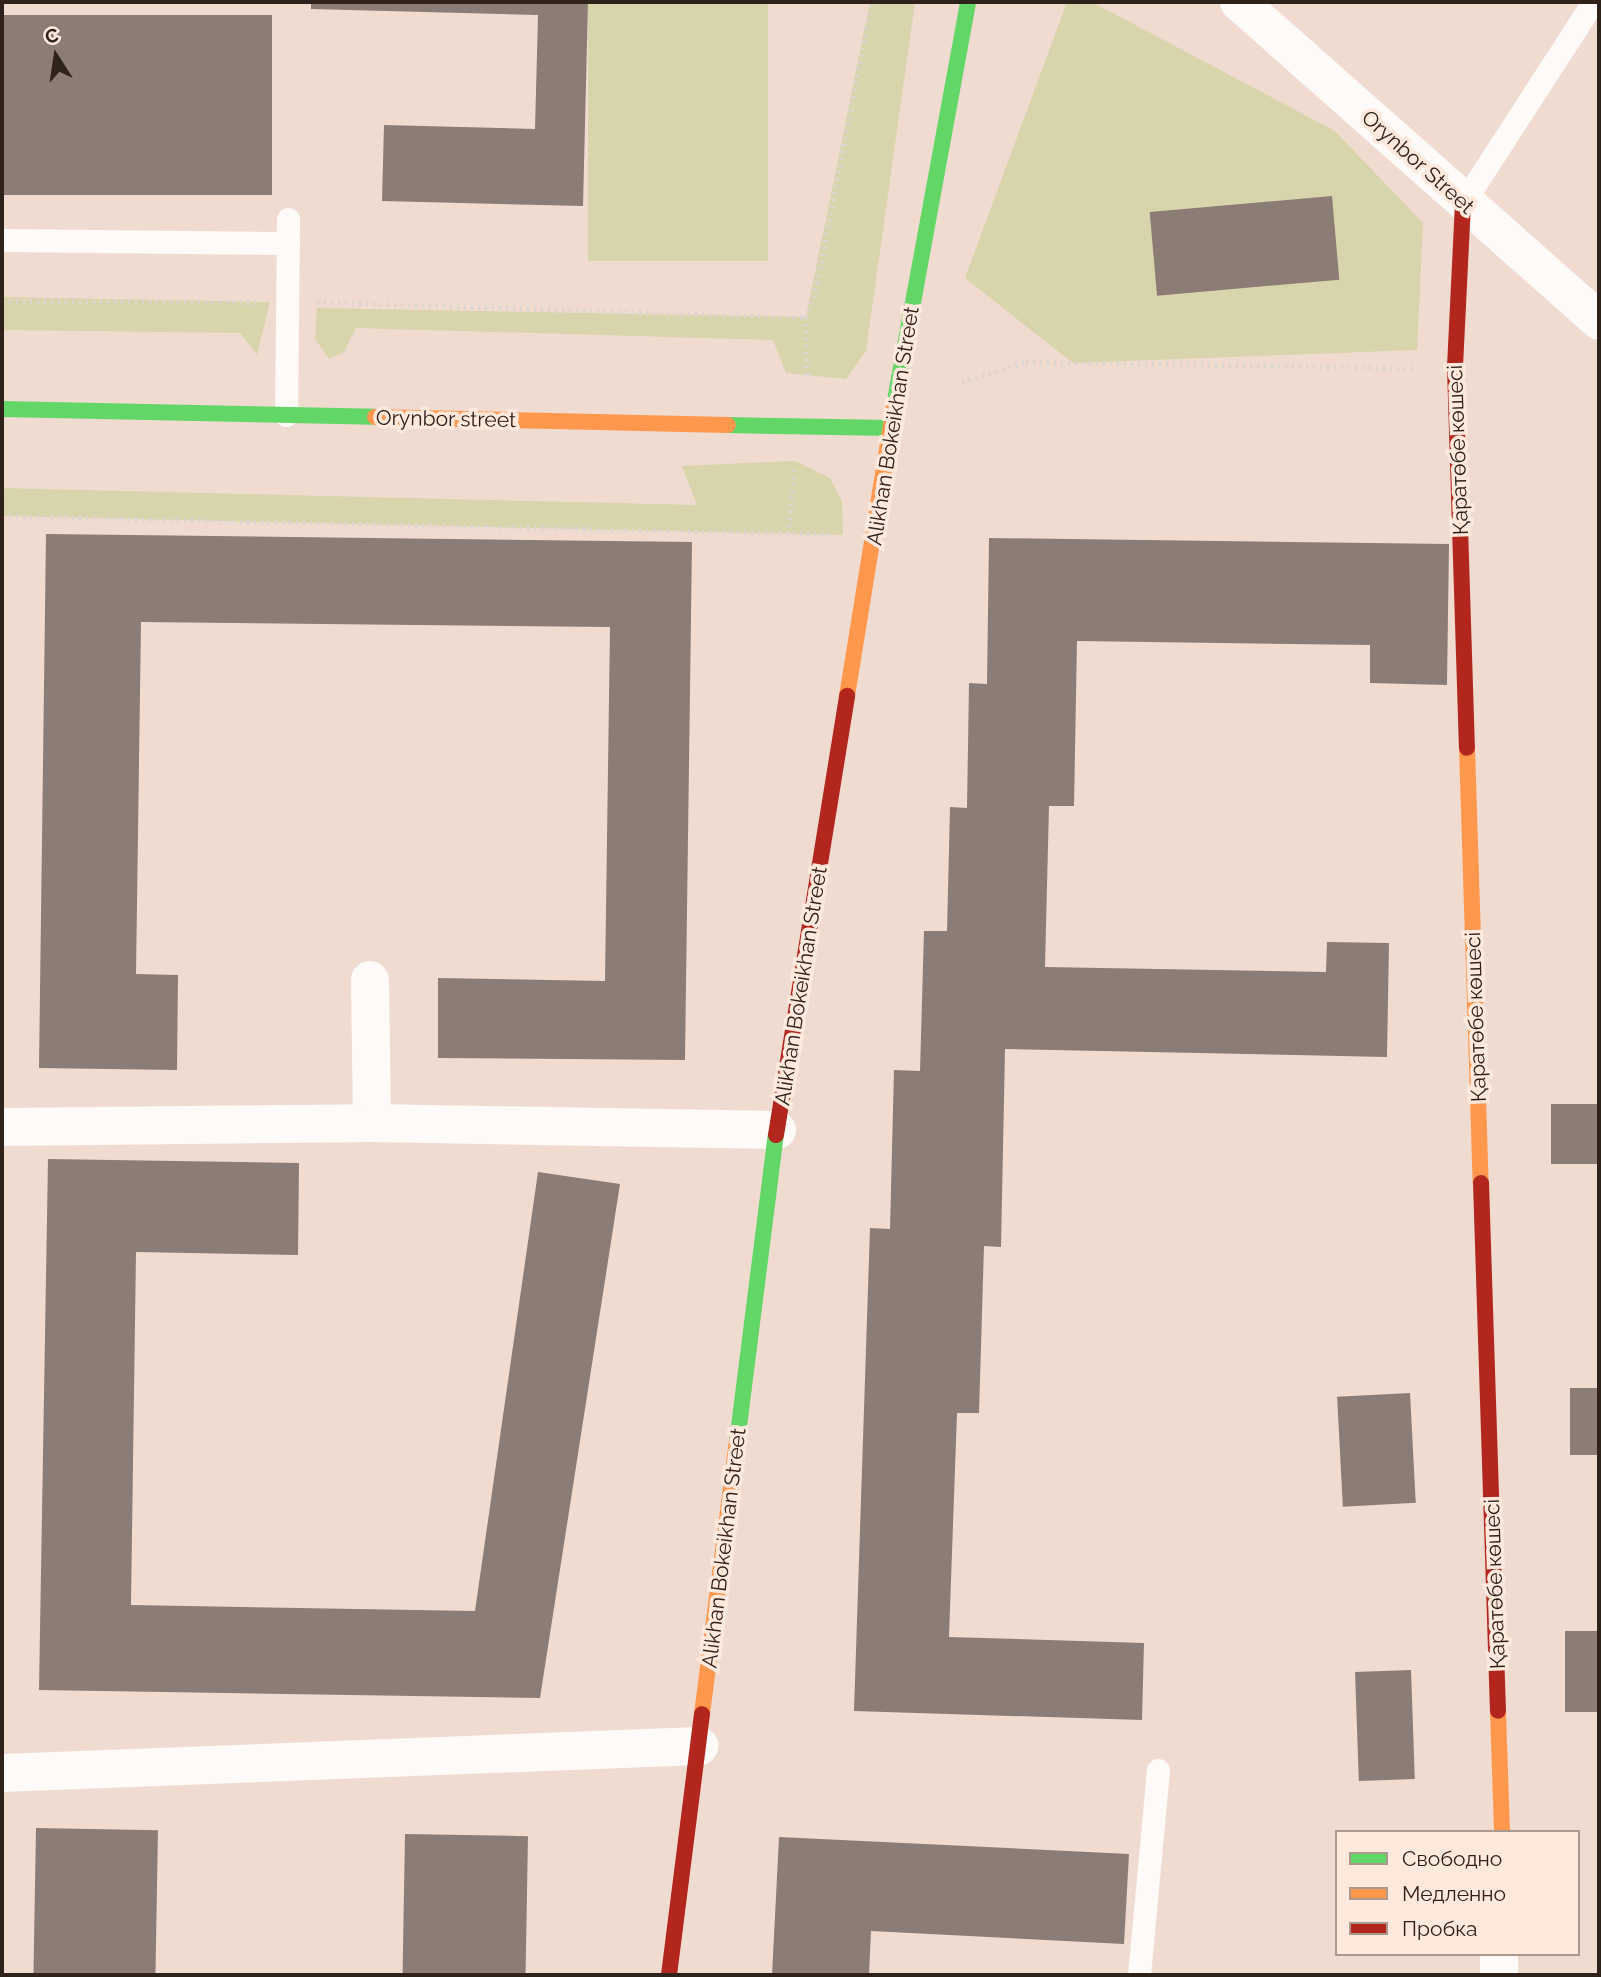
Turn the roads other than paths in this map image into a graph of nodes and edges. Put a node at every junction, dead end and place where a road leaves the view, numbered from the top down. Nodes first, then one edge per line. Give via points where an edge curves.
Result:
1 (968, 2) edge
2 (1239, 2) edge
3 (1593, 2) edge
4 (1463, 203) junction
5 (288, 219) dead end
6 (2, 240) edge
7 (288, 243) junction
8 (1599, 321) edge
9 (2, 410) edge
10 (286, 415) junction
11 (890, 428) junction
12 (370, 980) dead end
13 (372, 1123) junction
14 (2, 1127) edge
15 (777, 1130) junction
16 (699, 1746) junction
17 (1158, 1770) dead end
18 (2, 1773) edge
19 (1502, 1830) edge
20 (1499, 1956) edge
21 (669, 1975) edge
22 (1139, 1975) edge
23 (1499, 1975) edge

1 - 11 street, Alikhan Bokeikhan Street
2 - 4 street, Orynbor Street
3 - 4 lane
4 - 8 street, Orynbor Street
4 - 19 street, Қаратөбе көшесі via 1455,368
5 - 7 lane
6 - 7 lane
7 - 10 lane
9 - 10 street, Orynbor street
10 - 11 street, Orynbor street
11 - 15 street, Alikhan Bokeikhan Street
12 - 13 street
13 - 14 street
13 - 15 street
15 - 16 street, Alikhan Bokeikhan Street
16 - 18 street
16 - 21 street, Alikhan Bokeikhan Street
17 - 22 lane
20 - 23 street

